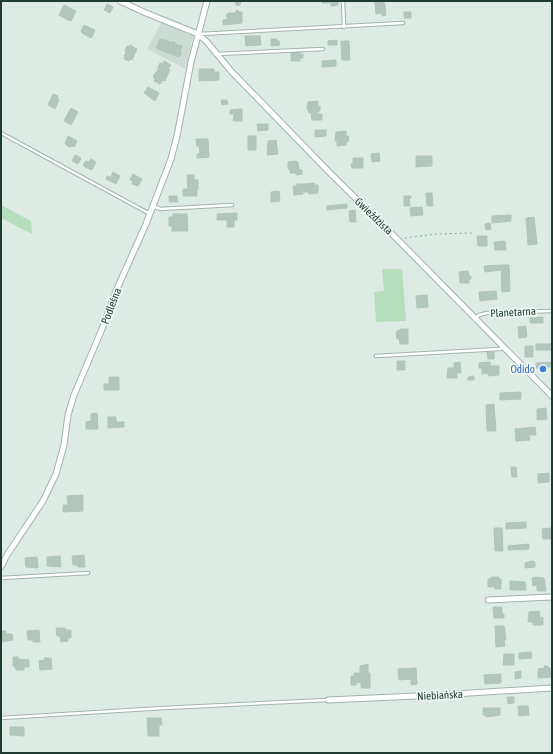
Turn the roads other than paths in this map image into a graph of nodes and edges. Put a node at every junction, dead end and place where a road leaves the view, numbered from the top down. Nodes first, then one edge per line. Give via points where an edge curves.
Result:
1 (120, 1) edge
2 (207, 1) edge
3 (343, 1) edge
4 (403, 23) dead end
5 (344, 27) junction
6 (198, 34) junction
7 (323, 49) dead end
8 (217, 54) junction
9 (1, 133) edge
10 (232, 205) dead end
11 (153, 206) junction
12 (150, 214) junction
13 (552, 311) edge
14 (476, 318) junction
15 (503, 347) junction
16 (376, 356) dead end
17 (552, 396) edge
18 (1, 567) edge
19 (88, 573) dead end
20 (1, 578) edge
21 (552, 597) edge
22 (488, 600) dead end
23 (552, 688) edge
24 (328, 700) joint
25 (1, 718) edge

1 - 6 street
2 - 6 street, Podleśna
3 - 5 lane
4 - 5 lane
5 - 6 lane
6 - 8 street, Gwieździsta
6 - 11 street, Podleśna via 186,80 171,159
7 - 8 lane
8 - 14 street, Gwieździsta via 330,173
9 - 12 lane
10 - 11 lane via 160,209
11 - 12 street, Podleśna
12 - 18 street, Podleśna via 74,395 56,474 43,501
13 - 14 lane, Planetarna via 487,313
14 - 15 street, Gwieździsta
15 - 16 lane
15 - 17 street, Gwieździsta
19 - 20 lane
21 - 22 street
23 - 24 street, Niebiańska
24 - 25 lane

